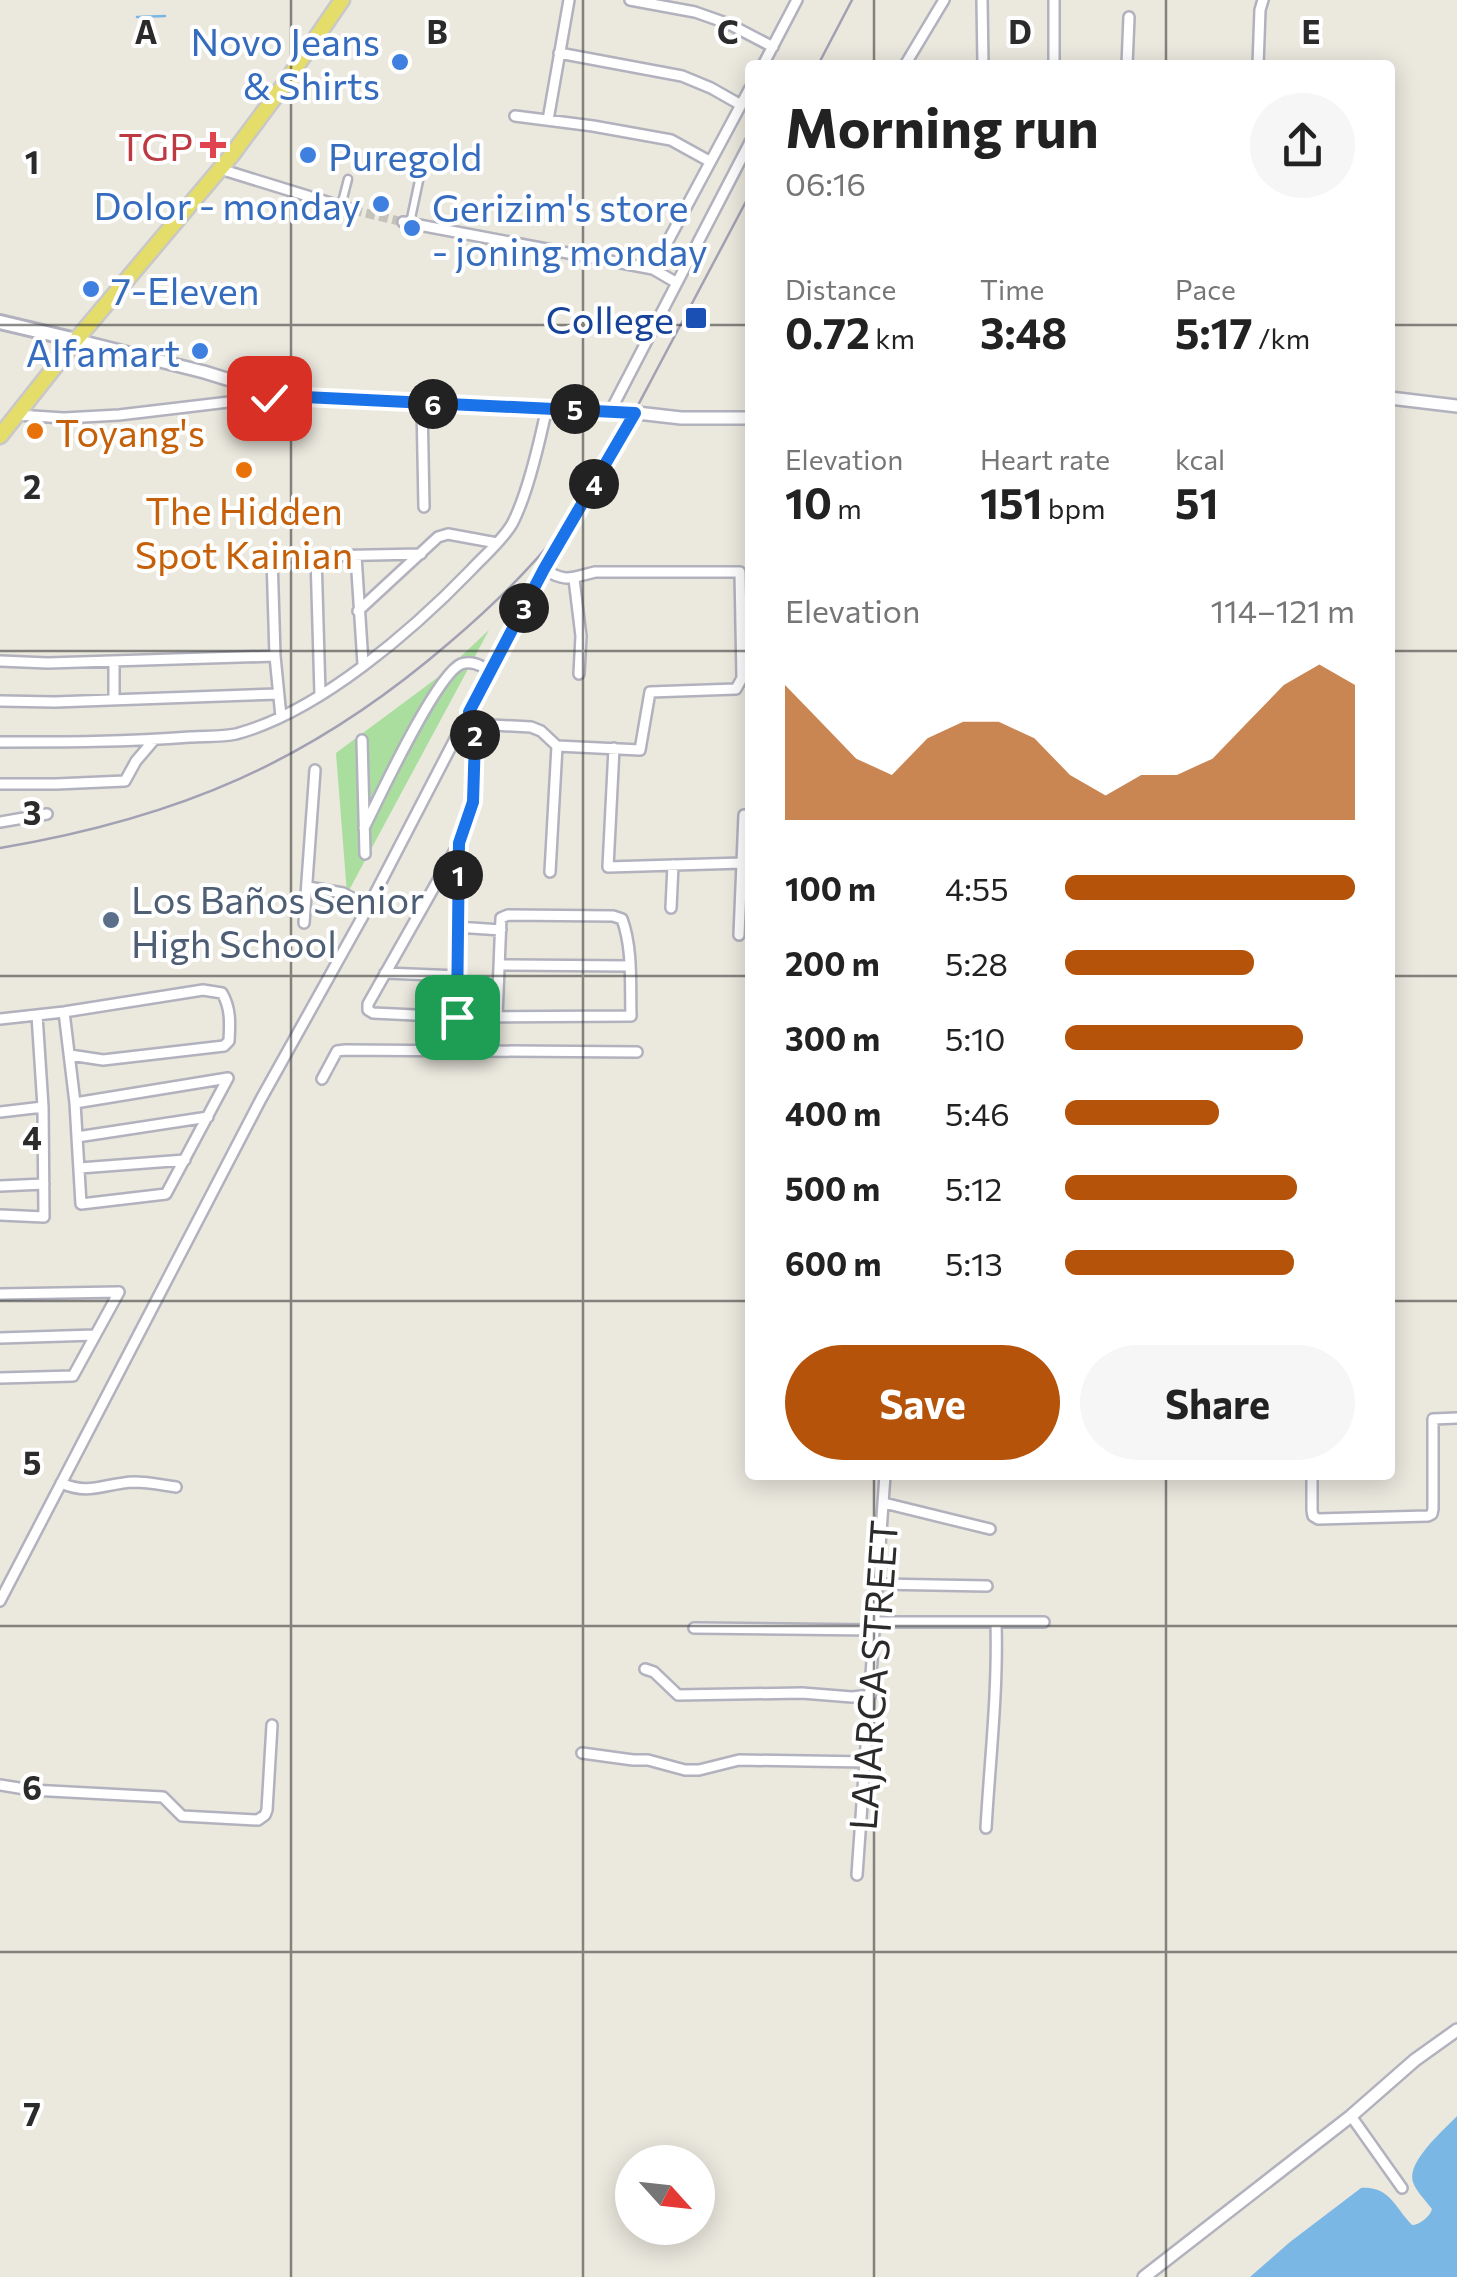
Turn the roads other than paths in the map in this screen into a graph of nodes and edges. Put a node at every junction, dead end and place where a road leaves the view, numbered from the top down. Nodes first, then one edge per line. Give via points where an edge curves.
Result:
1 (342, 0) edge
2 (569, 0) edge
3 (630, 0) edge
4 (798, 0) edge
5 (944, 0) edge
6 (982, 0) edge
7 (1054, 0) edge
8 (1263, 0) edge
9 (1129, 17) dead end
10 (772, 47) junction
11 (559, 53) junction
12 (766, 60) edge
13 (909, 60) edge
14 (983, 60) edge
15 (1054, 60) edge
16 (1127, 60) edge
17 (1258, 60) edge
18 (745, 97) edge
19 (741, 105) junction
20 (516, 116) dead end
21 (548, 120) junction
22 (745, 152) edge
23 (424, 157) dead end
24 (710, 162) junction
25 (220, 170) junction
26 (348, 178) dead end
27 (347, 208) joint
28 (406, 222) joint
29 (653, 269) junction
30 (677, 283) junction
31 (0, 322) edge
32 (76, 340) junction
33 (282, 396) junction
34 (1395, 399) edge
35 (422, 404) junction
36 (1457, 406) edge
37 (547, 408) junction
38 (610, 410) junction
39 (635, 413) junction
40 (17, 414) junction
41 (745, 418) edge
42 (1, 433) edge
43 (424, 507) dead end
44 (497, 543) junction
45 (420, 554) junction
46 (316, 556) junction
47 (356, 556) junction
48 (544, 569) junction
49 (574, 579) junction
50 (358, 611) junction
51 (275, 656) junction
52 (0, 661) edge
53 (114, 661) junction
54 (364, 664) junction
55 (490, 671) junction
56 (579, 674) dead end
57 (278, 694) junction
58 (320, 694) junction
59 (114, 698) junction
60 (0, 701) edge
61 (469, 712) junction
62 (281, 717) junction
63 (473, 724) junction
64 (154, 740) junction
65 (362, 740) dead end
66 (0, 742) edge
67 (557, 746) junction
68 (614, 748) junction
69 (315, 770) dead end
70 (0, 784) edge
71 (47, 814) dead end
72 (744, 814) dead end
73 (0, 822) edge
74 (364, 828) junction
75 (459, 843) junction
76 (365, 854) dead end
77 (742, 864) junction
78 (673, 865) junction
79 (550, 872) dead end
80 (308, 887) junction
81 (368, 907) junction
82 (671, 908) dead end
83 (304, 924) dead end
84 (457, 927) junction
85 (501, 930) junction
86 (739, 936) dead end
87 (500, 965) junction
88 (629, 966) junction
89 (385, 973) junction
90 (459, 976) junction
91 (64, 1012) junction
92 (37, 1015) junction
93 (457, 1017) junction
94 (497, 1017) junction
95 (0, 1019) edge
96 (455, 1050) junction
97 (637, 1052) dead end
98 (70, 1055) junction
99 (322, 1079) dead end
100 (75, 1103) junction
101 (42, 1107) junction
102 (0, 1112) edge
103 (208, 1117) junction
104 (77, 1137) junction
105 (185, 1160) junction
106 (80, 1168) junction
107 (44, 1184) junction
108 (0, 1186) edge
109 (0, 1216) edge
110 (0, 1294) edge
111 (95, 1335) junction
112 (0, 1338) edge
113 (0, 1378) edge
114 (1457, 1418) edge
115 (885, 1480) edge
116 (1312, 1480) edge
117 (61, 1483) junction
118 (176, 1487) dead end
119 (884, 1503) junction
120 (990, 1528) dead end
121 (878, 1584) junction
122 (988, 1586) dead end
123 (0, 1601) edge
124 (1044, 1622) dead end
125 (996, 1624) junction
126 (874, 1626) junction
127 (694, 1628) dead end
128 (646, 1669) dead end
129 (872, 1694) junction
130 (272, 1725) dead end
131 (582, 1754) dead end
132 (866, 1762) junction
133 (0, 1785) edge
134 (986, 1828) dead end
135 (857, 1875) dead end
136 (1457, 2030) edge
137 (1351, 2116) junction
138 (1402, 2188) dead end
139 (1144, 2277) edge

1 - 25 main road
2 - 11 street
3 - 10 street via 695,12
4 - 10 street
5 - 13 street
6 - 14 street
7 - 15 street
8 - 17 street
9 - 16 street
10 - 12 street
11 - 19 street via 682,76
11 - 21 street
18 - 19 street
19 - 24 street
20 - 21 street
21 - 24 street via 670,140
22 - 30 street
23 - 28 street
24 - 29 street
25 - 27 street
25 - 32 main road
26 - 27 street
28 - 29 street
29 - 30 street
30 - 38 street
31 - 32 main road
32 - 33 street
32 - 40 main road
33 - 35 street
33 - 40 street via 119,415
34 - 36 street
35 - 37 street
35 - 43 street
37 - 38 street
37 - 44 street via 514,520
38 - 39 street
39 - 41 street
39 - 48 street
40 - 42 main road
44 - 45 street via 448,534
44 - 54 street
45 - 47 street
45 - 50 street
46 - 47 street
46 - 51 street via 272,557
46 - 58 street
47 - 50 street
48 - 49 street
48 - 55 street
49 - 56 street
49 - 68 street via 595,572 740,572 742,678 736,689 650,692 640,750
50 - 54 street
51 - 53 street
51 - 57 street
52 - 53 street
53 - 59 street
54 - 58 street
55 - 61 street
55 - 74 street via 464,662 435,690
57 - 59 street
57 - 62 street
58 - 62 street
59 - 60 street
61 - 63 street
61 - 81 street
62 - 64 street via 233,735
63 - 67 street via 532,727
63 - 75 street via 473,802
64 - 66 street
64 - 70 street via 125,781
65 - 74 street
67 - 68 street
67 - 79 street
68 - 78 street via 608,867
69 - 80 street
71 - 73 street
72 - 77 street
74 - 76 street
75 - 84 street
75 - 89 street
77 - 78 street
77 - 86 street
78 - 82 street
80 - 81 street via 343,893
80 - 83 street
81 - 117 street via 260,1099
84 - 85 street
84 - 90 street
85 - 87 street
85 - 88 street via 508,915 613,916 622,920
87 - 88 street
87 - 94 street
88 - 94 street via 630,1016
89 - 90 street
89 - 93 street via 368,1010
90 - 93 street
91 - 92 street
91 - 98 street
91 - 98 street via 203,990 222,993 230,1016 224,1046 103,1060
92 - 95 street
92 - 101 street
93 - 94 street
93 - 96 street
96 - 97 street
96 - 99 street via 338,1051
98 - 100 street
100 - 103 street via 228,1078
100 - 104 street
101 - 102 street
101 - 107 street
103 - 104 street
103 - 105 street
104 - 106 street
105 - 106 street
105 - 106 street via 166,1194 81,1204
107 - 108 street
107 - 109 street via 44,1217
110 - 111 street via 119,1292
111 - 112 street
111 - 113 street via 73,1376
114 - 116 street via 1432,1419 1434,1508 1428,1516 1318,1519
115 - 119 street, LAJARCA STREET
117 - 118 street via 80,1490 130,1482
117 - 123 street
119 - 120 street
119 - 121 street, LAJARCA STREET
121 - 122 street
121 - 126 street, LAJARCA STREET
124 - 125 street
125 - 126 street
125 - 134 street
126 - 127 street
126 - 129 street, LAJARCA STREET
128 - 129 street via 678,1695
129 - 132 street, LAJARCA STREET
130 - 133 street via 267,1810 258,1820 182,1816 163,1796
131 - 132 street via 685,1770 739,1760
132 - 135 street, LAJARCA STREET
136 - 137 street
137 - 138 street
137 - 139 street

